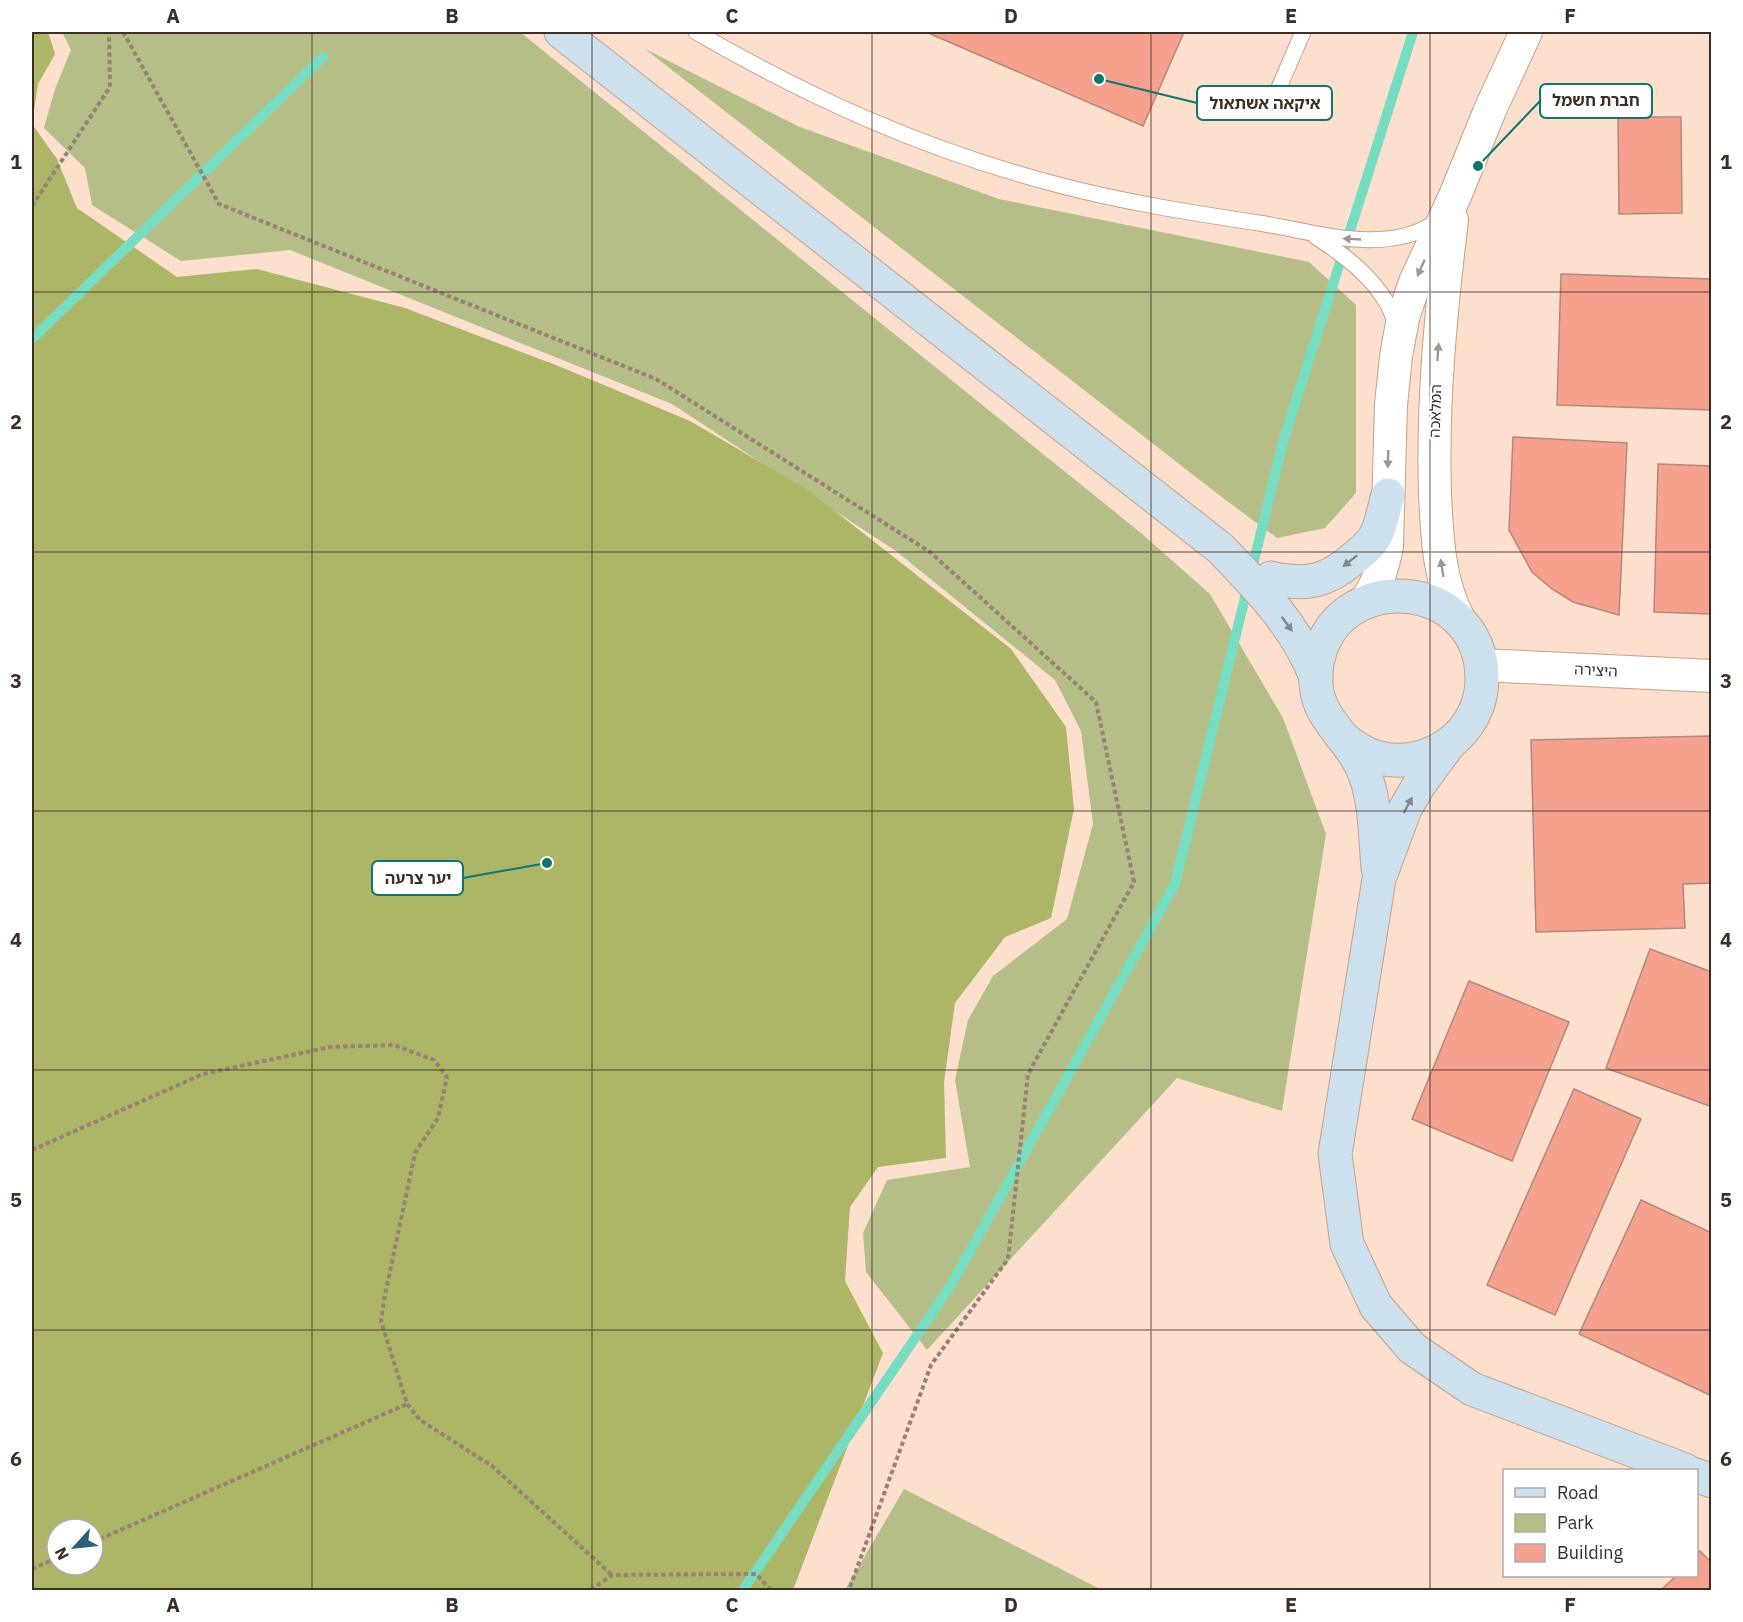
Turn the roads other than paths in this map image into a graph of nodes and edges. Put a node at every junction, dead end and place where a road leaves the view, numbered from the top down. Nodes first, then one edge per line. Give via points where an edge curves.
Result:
1 (561, 32) edge
2 (696, 32) edge
3 (1303, 32) edge
4 (1526, 32) edge
5 (1275, 97) dead end
6 (1451, 205) junction
7 (1306, 231) junction
8 (1399, 336) junction
9 (1388, 495) junction
10 (1220, 548) junction
11 (1271, 578) junction
12 (1364, 603) junction
13 (1461, 623) junction
14 (1481, 665) junction
15 (1712, 676) edge
16 (1316, 677) junction
17 (1341, 736) junction
18 (1449, 744) junction
19 (1378, 879) junction
20 (1682, 1469) edge

1 - 10 street
2 - 7 lane via 841,109 997,168 1160,207
3 - 5 lane
4 - 6 street, המלאכה
6 -> 7 lane via 1427,228 1388,238 1347,239
6 -> 8 street, המלאכה via 1415,282
13 -> 6 street, המלאכה via 1441,565 1434,443
7 - 8 lane via 1341,254 1371,282 1394,316
8 -> 9 street, המלאכה
9 -> 11 street via 1375,537 1345,566 1311,582
9 - 12 street, המלאכה via 1384,562 1375,588
10 - 11 street
10 -> 16 street via 1284,620
11 - 12 street via 1326,602
12 - 13 street via 1388,595 1422,598
12 - 16 street via 1341,619 1326,639
13 - 14 street via 1474,642
14 - 15 street, היצירה
14 - 18 street via 1481,691 1473,715
16 - 17 street via 1325,715
17 - 18 street via 1361,751 1400,760 1425,756
17 - 19 street via 1361,765 1370,793
19 -> 18 street via 1405,809
19 - 20 street via 1335,1154 1347,1244 1376,1306 1412,1348 1472,1389

